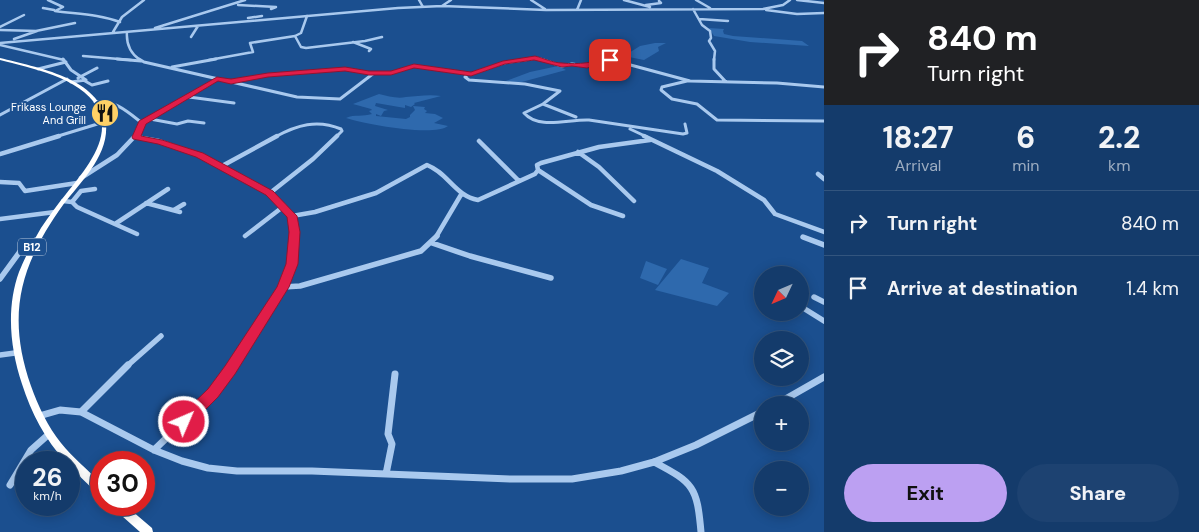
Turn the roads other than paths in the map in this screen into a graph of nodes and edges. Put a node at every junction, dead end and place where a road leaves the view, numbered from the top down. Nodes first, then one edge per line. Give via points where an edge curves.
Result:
1 (48, 0) edge
2 (144, 0) edge
3 (245, 0) edge
4 (419, 0) edge
5 (451, 0) edge
6 (531, 0) edge
7 (581, 0) edge
8 (624, 0) edge
9 (696, 0) edge
10 (790, 0) edge
11 (798, 0) edge
12 (659, 1) edge
13 (824, 3) edge
14 (235, 4) junction
15 (643, 5) junction
16 (442, 6) junction
17 (423, 7) junction
18 (43, 8) dead end
19 (554, 8) dead end
20 (578, 8) junction
21 (693, 8) junction
22 (711, 8) junction
23 (271, 9) dead end
24 (656, 9) junction
25 (763, 9) junction
26 (54, 10) junction
27 (546, 10) junction
28 (824, 13) edge
29 (24, 14) dead end
30 (262, 16) dead end
31 (306, 16) junction
32 (699, 20) junction
33 (250, 21) junction
34 (728, 21) dead end
35 (120, 22) junction
36 (75, 23) dead end
37 (198, 26) junction
38 (0, 28) edge
39 (150, 30) junction
40 (36, 31) junction
41 (113, 32) junction
42 (127, 32) junction
43 (296, 36) junction
44 (191, 37) dead end
45 (382, 37) dead end
46 (4, 42) junction
47 (353, 42) junction
48 (0, 44) edge
49 (369, 51) dead end
50 (83, 56) dead end
51 (0, 59) edge
52 (141, 61) junction
53 (66, 62) junction
54 (97, 68) dead end
55 (169, 68) junction
56 (38, 69) junction
57 (374, 73) junction
58 (468, 74) junction
59 (80, 76) junction
60 (217, 79) junction
61 (69, 81) junction
62 (85, 81) junction
63 (108, 81) dead end
64 (688, 81) junction
65 (231, 82) junction
66 (726, 82) junction
67 (824, 87) edge
68 (189, 97) junction
69 (95, 102) junction
70 (234, 103) dead end
71 (543, 104) junction
72 (0, 111) edge
73 (5, 112) junction
74 (0, 114) edge
75 (150, 119) junction
76 (581, 120) junction
77 (824, 121) edge
78 (104, 122) junction
79 (142, 123) junction
80 (204, 123) dead end
81 (685, 124) dead end
82 (626, 126) junction
83 (136, 137) junction
84 (650, 140) junction
85 (479, 141) dead end
86 (578, 152) junction
87 (0, 154) edge
88 (222, 166) junction
89 (538, 170) junction
90 (818, 174) dead end
91 (824, 179) edge
92 (79, 180) junction
93 (519, 181) junction
94 (0, 182) edge
95 (95, 189) dead end
96 (168, 189) dead end
97 (270, 193) junction
98 (462, 194) junction
99 (63, 201) junction
100 (634, 201) dead end
101 (72, 202) junction
102 (146, 202) junction
103 (184, 204) dead end
104 (284, 206) junction
105 (174, 210) junction
106 (55, 212) junction
107 (180, 212) dead end
108 (292, 216) junction
109 (622, 216) dead end
110 (0, 219) edge
111 (115, 224) junction
112 (824, 232) edge
113 (136, 234) dead end
114 (245, 236) dead end
115 (803, 237) dead end
116 (36, 240) junction
117 (432, 243) junction
118 (824, 245) edge
119 (2, 273) edge
120 (552, 278) dead end
121 (0, 279) edge
122 (283, 287) junction
123 (814, 297) dead end
124 (824, 302) edge
125 (809, 312) edge
126 (824, 321) edge
127 (161, 336) dead end
128 (15, 353) junction
129 (0, 355) edge
130 (395, 374) dead end
131 (824, 377) edge
132 (791, 396) edge
133 (81, 412) junction
134 (39, 416) junction
135 (754, 416) edge
136 (49, 434) junction
137 (154, 450) junction
138 (654, 462) junction
139 (386, 474) junction
140 (90, 479) edge
141 (10, 485) dead end
142 (130, 516) edge
143 (148, 532) edge
144 (701, 532) edge

1 - 26 street via 63,7
2 - 35 street
3 - 14 street
4 - 17 street
5 - 16 street
6 - 27 street
7 - 20 street
8 - 15 street
9 - 22 street
10 - 25 street via 783,5
11 - 13 street
12 - 15 street via 661,3
14 - 23 street via 276,7
14 - 39 street
15 - 24 street
16 - 17 street
16 - 27 street
17 - 31 street
18 - 26 street
19 - 20 street
20 - 24 street
20 - 27 street
21 - 22 street
21 - 24 street
21 - 32 street
22 - 25 street
25 - 28 street via 791,14
26 - 35 street via 102,15
29 - 38 street
30 - 33 street via 247,17
31 - 33 street
31 - 43 street via 301,33
32 - 34 street
32 - 66 street via 710,31 713,68
33 - 37 street
35 - 41 street
36 - 40 street
37 - 39 street
37 - 44 street
38 - 40 street
39 - 42 street
40 - 46 street
41 - 42 street
41 - 46 street
42 - 52 street via 127,44
43 - 47 street via 303,47
43 - 55 street via 250,43 253,52
45 - 47 street
46 - 48 street
47 - 49 street via 371,49
48 - 53 street via 52,55
50 - 52 street
51 - 56 highway
52 - 55 street
53 - 56 street
53 - 59 street
54 - 59 street
55 - 60 street
56 - 61 highway
57 - 58 street via 391,73 414,66
57 - 65 street via 345,69 268,75
57 - 65 street via 340,99 297,97
58 - 64 street via 503,63 535,58 562,66 587,66 612,60
58 - 71 street via 465,77 469,80 525,84 560,91
59 - 61 street
59 - 62 street
60 - 65 street
60 - 68 street
61 - 62 street
61 - 69 highway
61 - 73 street
62 - 63 street via 92,85
64 - 66 street
64 - 77 street via 662,87 661,90 672,99 697,104 717,120
66 - 67 street
68 - 70 street
68 - 75 street
69 - 78 highway
69 - 79 street via 106,100
71 - 76 street
71 - 76 street via 524,113 524,116 540,122
72 - 73 street
73 - 74 street
75 - 79 street
75 - 80 street via 177,124 190,121
76 - 82 street
78 - 87 street
78 - 92 highway, B12 via 98,150
79 - 83 street
81 - 82 street via 687,133 683,134
82 - 84 street
83 - 88 street via 181,148
83 - 92 street via 101,168
84 - 86 street
84 - 112 street via 717,171 764,200 775,214
85 - 93 street
86 - 89 street via 541,163 537,165
86 - 100 street via 599,167
88 - 97 street
88 - 97 street via 294,127 321,124 341,129 313,160
89 - 93 street
89 - 109 street via 591,205
90 - 91 street
92 - 94 street via 28,191 19,183
92 - 99 highway, B12
93 - 98 street via 478,200
95 - 101 street via 81,191
96 - 102 street
97 - 104 street
98 - 108 street via 427,165 376,193
98 - 117 street
99 - 101 street
99 - 106 highway, B12
101 - 111 street
102 - 105 street
102 - 111 street
103 - 105 street
104 - 108 street
104 - 114 street
105 - 107 street
106 - 110 street
106 - 116 highway, B12
108 - 122 street via 294,252
111 - 113 street
115 - 118 street
116 - 119 street via 24,246
116 - 128 highway, B12 via 21,272 15,296
117 - 120 street
117 - 122 street via 407,256 300,286
119 - 121 street
122 - 137 street via 213,393
123 - 124 street
125 - 126 street
127 - 133 street
128 - 129 street
128 - 134 highway, B12
130 - 139 street via 388,434 392,444
131 - 132 street
133 - 134 street via 60,410
133 - 137 street
134 - 136 highway, B12
135 - 138 street
136 - 140 highway, B12
136 - 141 street via 31,450
137 - 139 street via 182,462 237,471
138 - 139 street via 572,479
138 - 144 street via 691,483 696,491
142 - 143 highway

